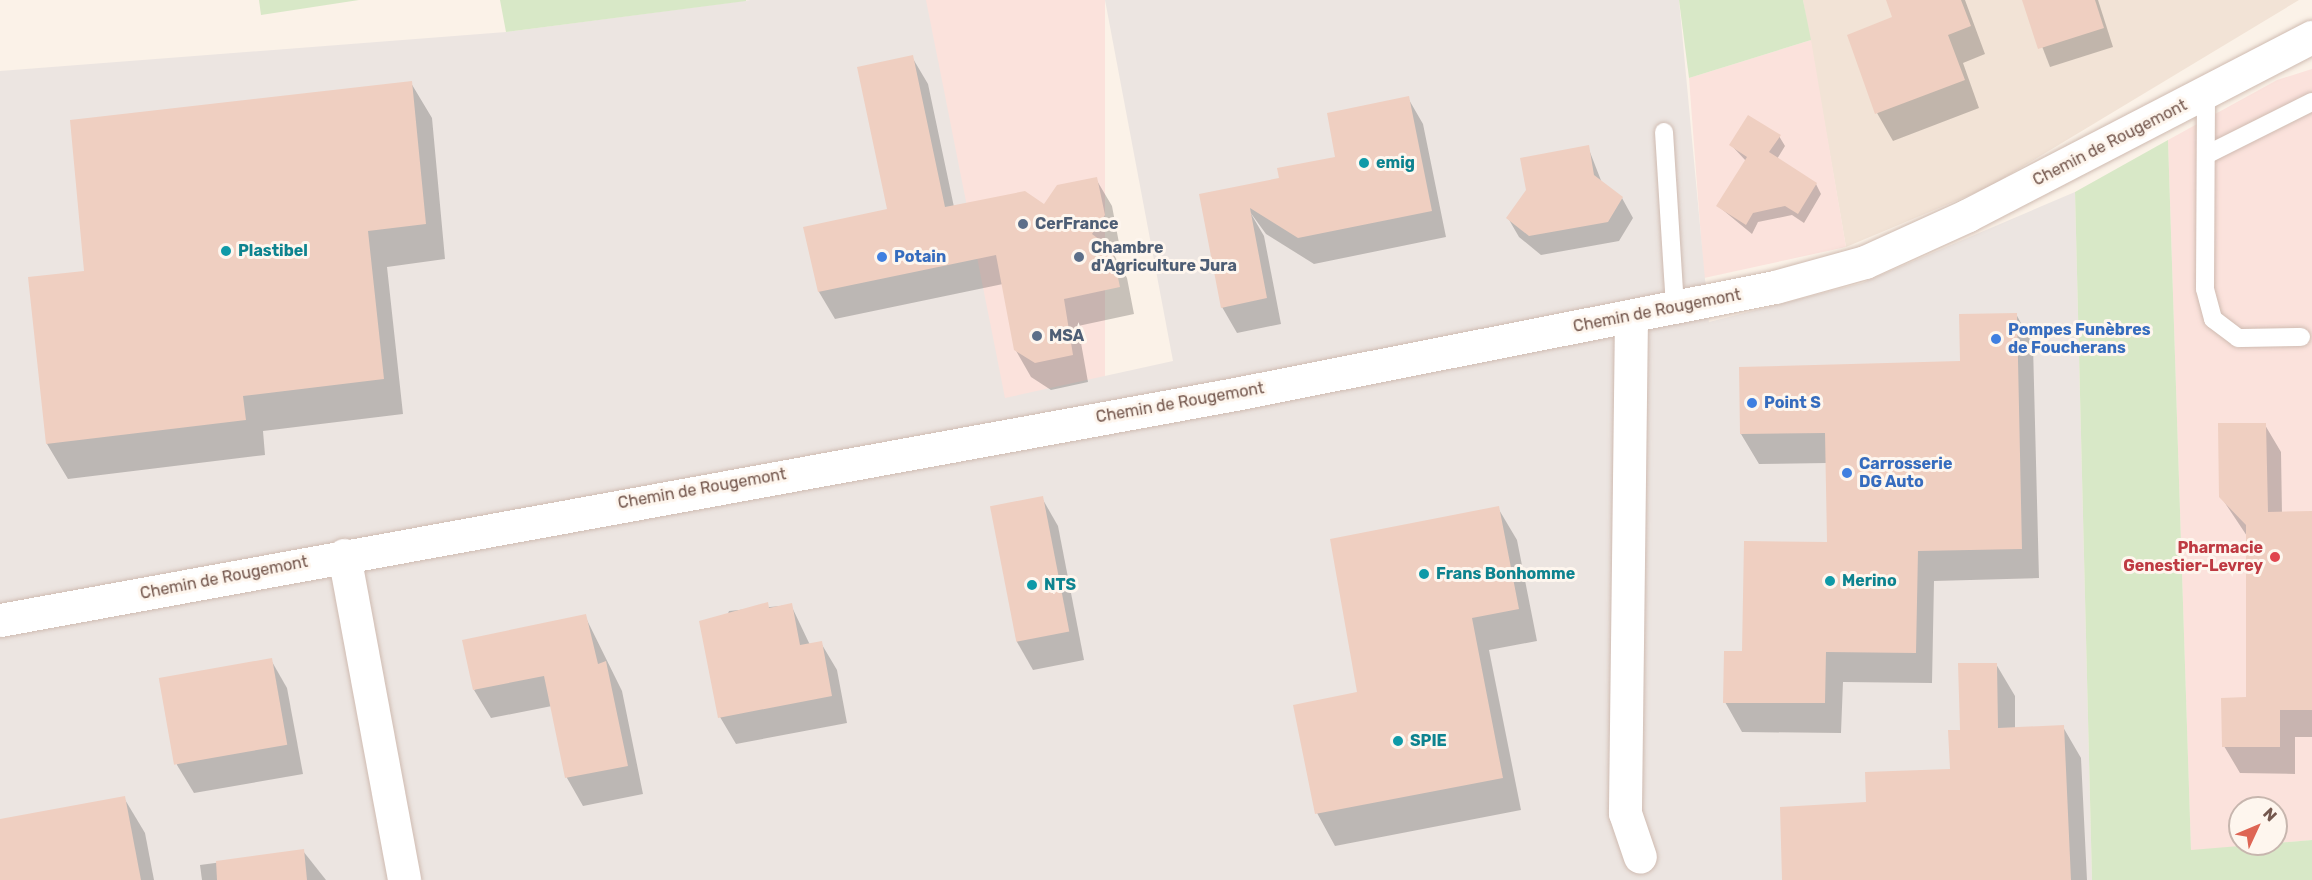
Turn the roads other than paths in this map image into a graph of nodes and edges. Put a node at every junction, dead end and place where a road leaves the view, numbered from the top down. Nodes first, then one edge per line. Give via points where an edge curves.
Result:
1 (2312, 37) edge
2 (2206, 94) junction
3 (2312, 102) edge
4 (1664, 132) dead end
5 (2208, 154) junction
6 (1675, 309) junction
7 (1631, 316) junction
8 (2301, 338) dead end
9 (344, 555) junction
10 (0, 620) edge
11 (1640, 857) dead end
12 (404, 880) edge

1 - 2 street, Chemin de Rougemont
2 - 5 lane
2 - 6 street, Chemin de Rougemont via 1865,262
3 - 5 lane
4 - 6 lane
5 - 8 lane via 2205,289 2213,319 2238,338
6 - 7 street, Chemin de Rougemont
7 - 9 street, Chemin de Rougemont
7 - 11 street via 1624,790 1625,813
9 - 10 street, Chemin de Rougemont
9 - 12 street

